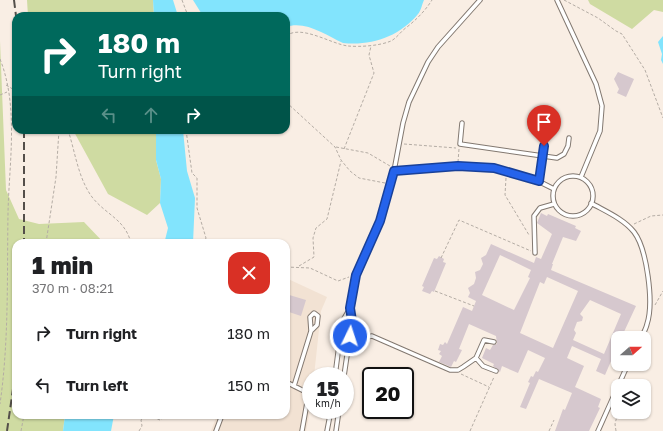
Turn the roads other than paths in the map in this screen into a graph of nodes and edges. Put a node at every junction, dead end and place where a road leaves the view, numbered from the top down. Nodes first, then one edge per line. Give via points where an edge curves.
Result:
1 (480, 0) edge
2 (557, 0) edge
3 (462, 124) dead end
4 (546, 135) dead end
5 (568, 138) dead end
6 (543, 156) junction
7 (394, 170) junction
8 (581, 177) junction
9 (539, 181) junction
10 (554, 189) junction
11 (591, 203) junction
12 (554, 204) junction
13 (535, 253) road end
14 (350, 308) junction
15 (311, 331) dead end
16 (644, 331) edge
17 (494, 342) dead end
18 (348, 348) junction
19 (476, 358) junction
20 (336, 367) edge
21 (345, 367) edge
22 (625, 371) edge
23 (495, 373) road end
24 (290, 384) edge
25 (294, 386) junction
26 (220, 419) edge
27 (329, 419) edge
28 (338, 419) edge
29 (216, 431) edge
30 (302, 431) edge
31 (327, 431) edge
32 (336, 431) edge
33 (598, 431) edge

1 - 7 lane via 447,35 428,62 409,102
2 - 8 lane via 596,84 602,106 600,131
3 - 6 lane via 459,146
4 - 6 lane
5 - 6 lane via 564,154 557,158
6 - 9 lane
7 - 9 lane via 458,166 494,168
7 - 14 lane via 380,221 356,275
8 - 10 lane via 564,178
8 - 11 lane via 591,189
9 - 10 lane
10 - 12 lane
11 - 12 lane via 579,214 572,216 558,210
11 - 16 lane via 629,227 640,241 646,257 650,313
12 - 13 lane via 540,208 534,216
14 - 18 lane via 352,321
14 - 20 lane via 342,322
15 - 25 lane
17 - 19 lane via 484,340
18 - 19 lane via 356,340 372,336 450,370 463,367
18 - 21 lane
19 - 23 lane
22 - 33 lane
24 - 25 lane
25 - 30 lane via 304,391 308,397
26 - 29 lane
27 - 31 lane
28 - 32 lane

